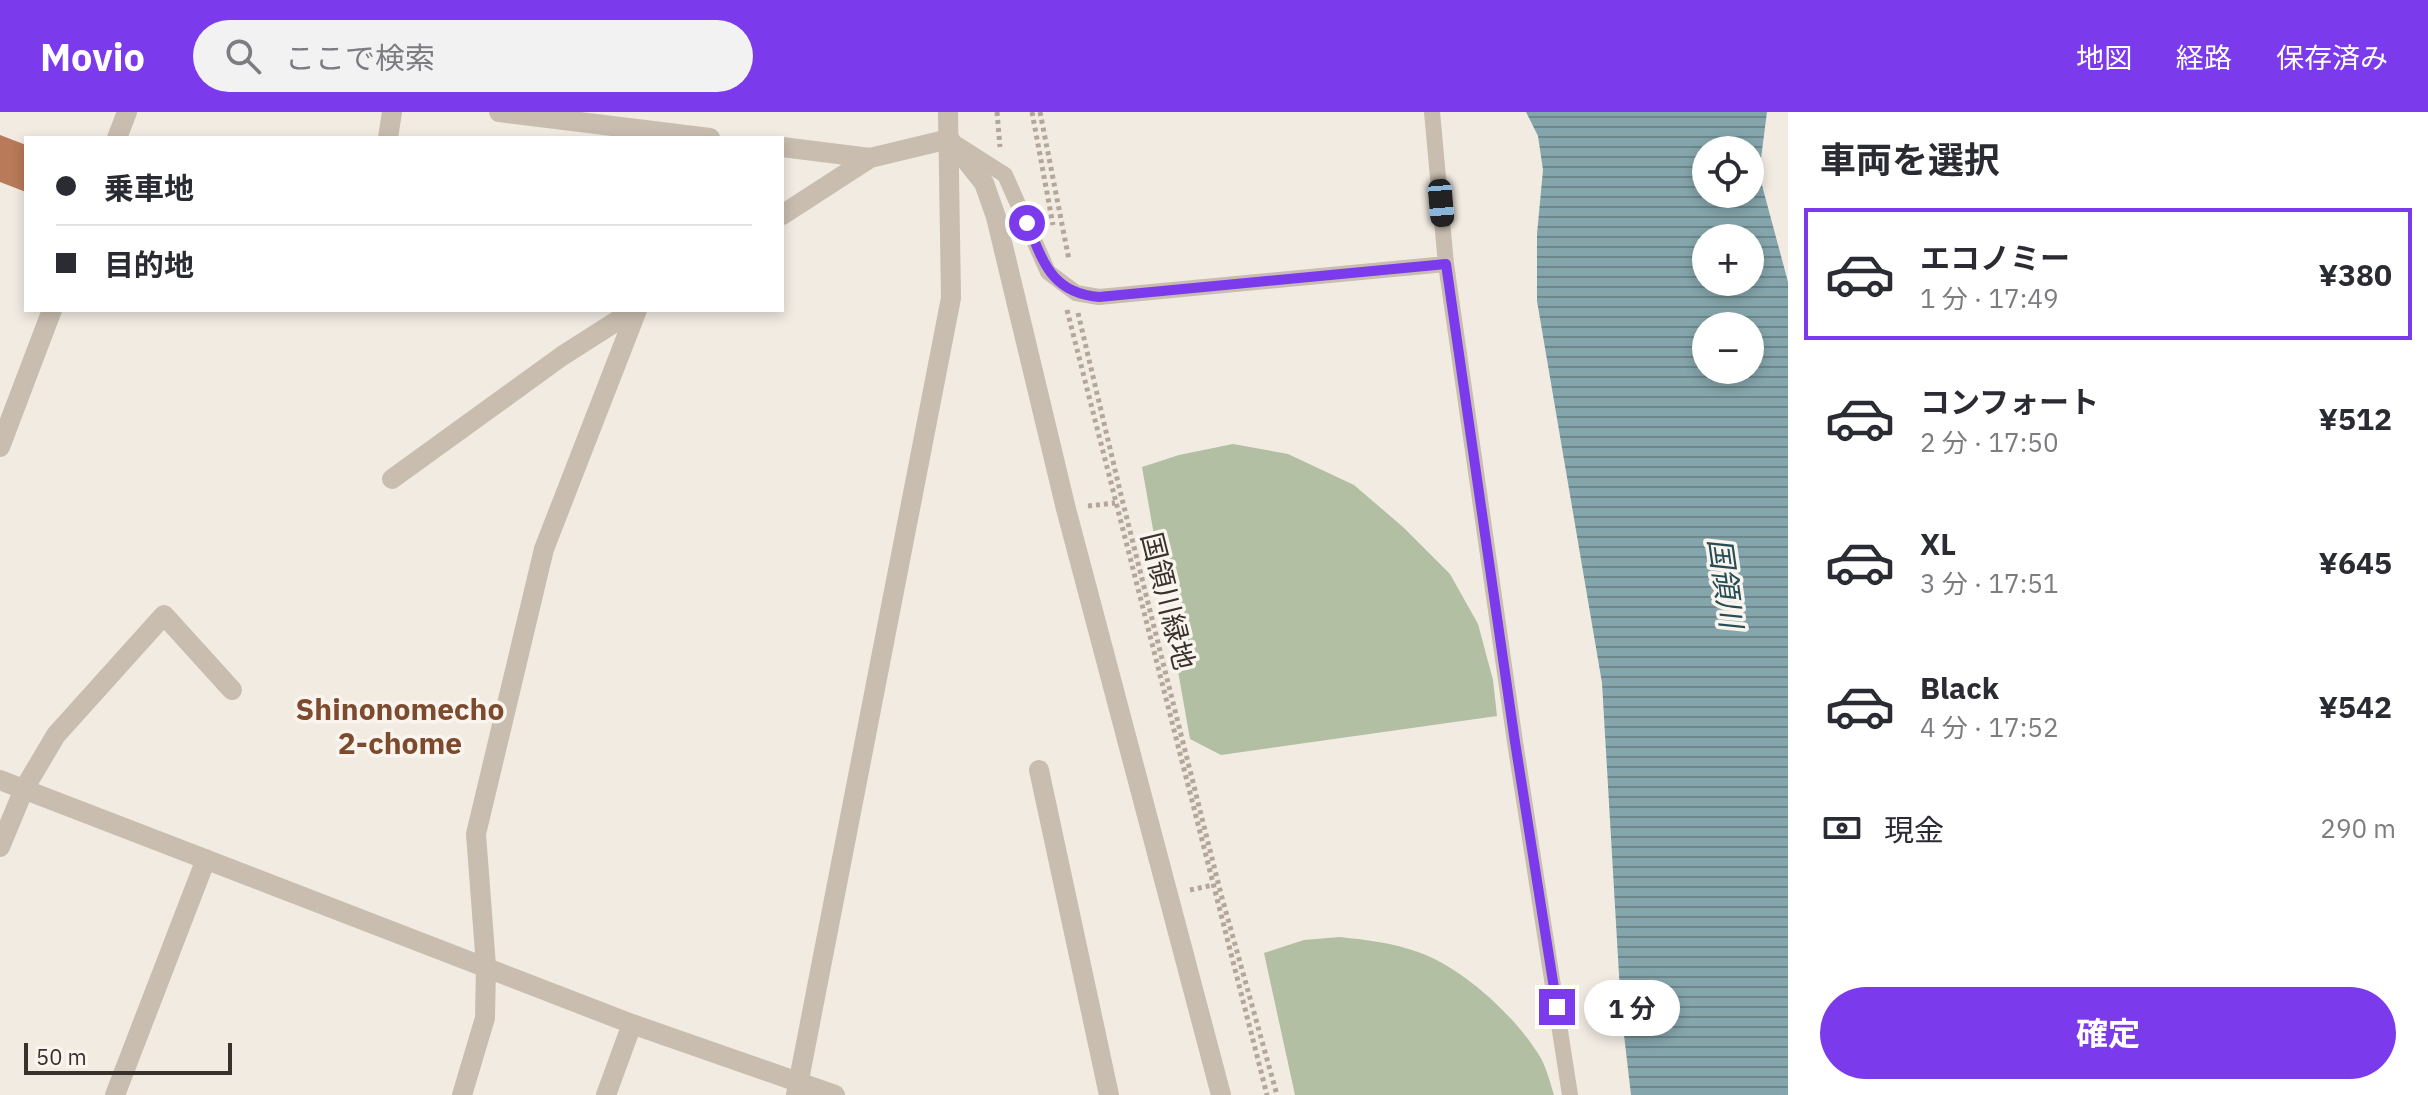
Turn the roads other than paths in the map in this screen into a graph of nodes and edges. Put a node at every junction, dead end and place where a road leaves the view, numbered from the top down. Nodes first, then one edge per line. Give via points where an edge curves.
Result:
1 (127, 112) edge
2 (392, 112) edge
3 (499, 112) edge
4 (948, 112) edge
5 (1432, 112) edge
6 (118, 136) edge
7 (388, 136) edge
8 (694, 136) edge
9 (949, 139) junction
10 (784, 147) edge
11 (870, 158) junction
12 (784, 214) edge
13 (1446, 264) junction
14 (51, 312) edge
15 (633, 312) edge
16 (635, 312) edge
17 (0, 447) edge
18 (392, 479) dead end
19 (232, 690) dead end
20 (1039, 770) dead end
21 (0, 780) edge
22 (24, 789) junction
23 (0, 847) edge
24 (206, 859) junction
25 (486, 966) junction
26 (632, 1024) junction
27 (797, 1088) edge
28 (115, 1095) edge
29 (462, 1095) edge
30 (606, 1095) edge
31 (835, 1095) edge
32 (1109, 1095) edge
33 (1221, 1095) edge
34 (1570, 1095) edge

1 - 6 street
2 - 7 street
3 - 8 street
4 - 9 street
5 - 13 lane
9 - 11 street
9 - 13 lane via 1005,175 1048,272 1070,289 1099,297
9 - 27 street via 951,298
9 - 33 street via 984,183 996,217 1066,509
10 - 11 street
11 - 12 street
13 - 34 lane
14 - 17 street
15 - 18 street via 562,356
16 - 25 street via 544,549 502,720 476,834
19 - 22 street via 164,615 56,735
20 - 32 street
21 - 22 street
22 - 23 street
22 - 24 street
24 - 25 street
24 - 28 street
25 - 26 street
25 - 29 street via 485,1018
26 - 27 street
26 - 30 street
27 - 31 street

